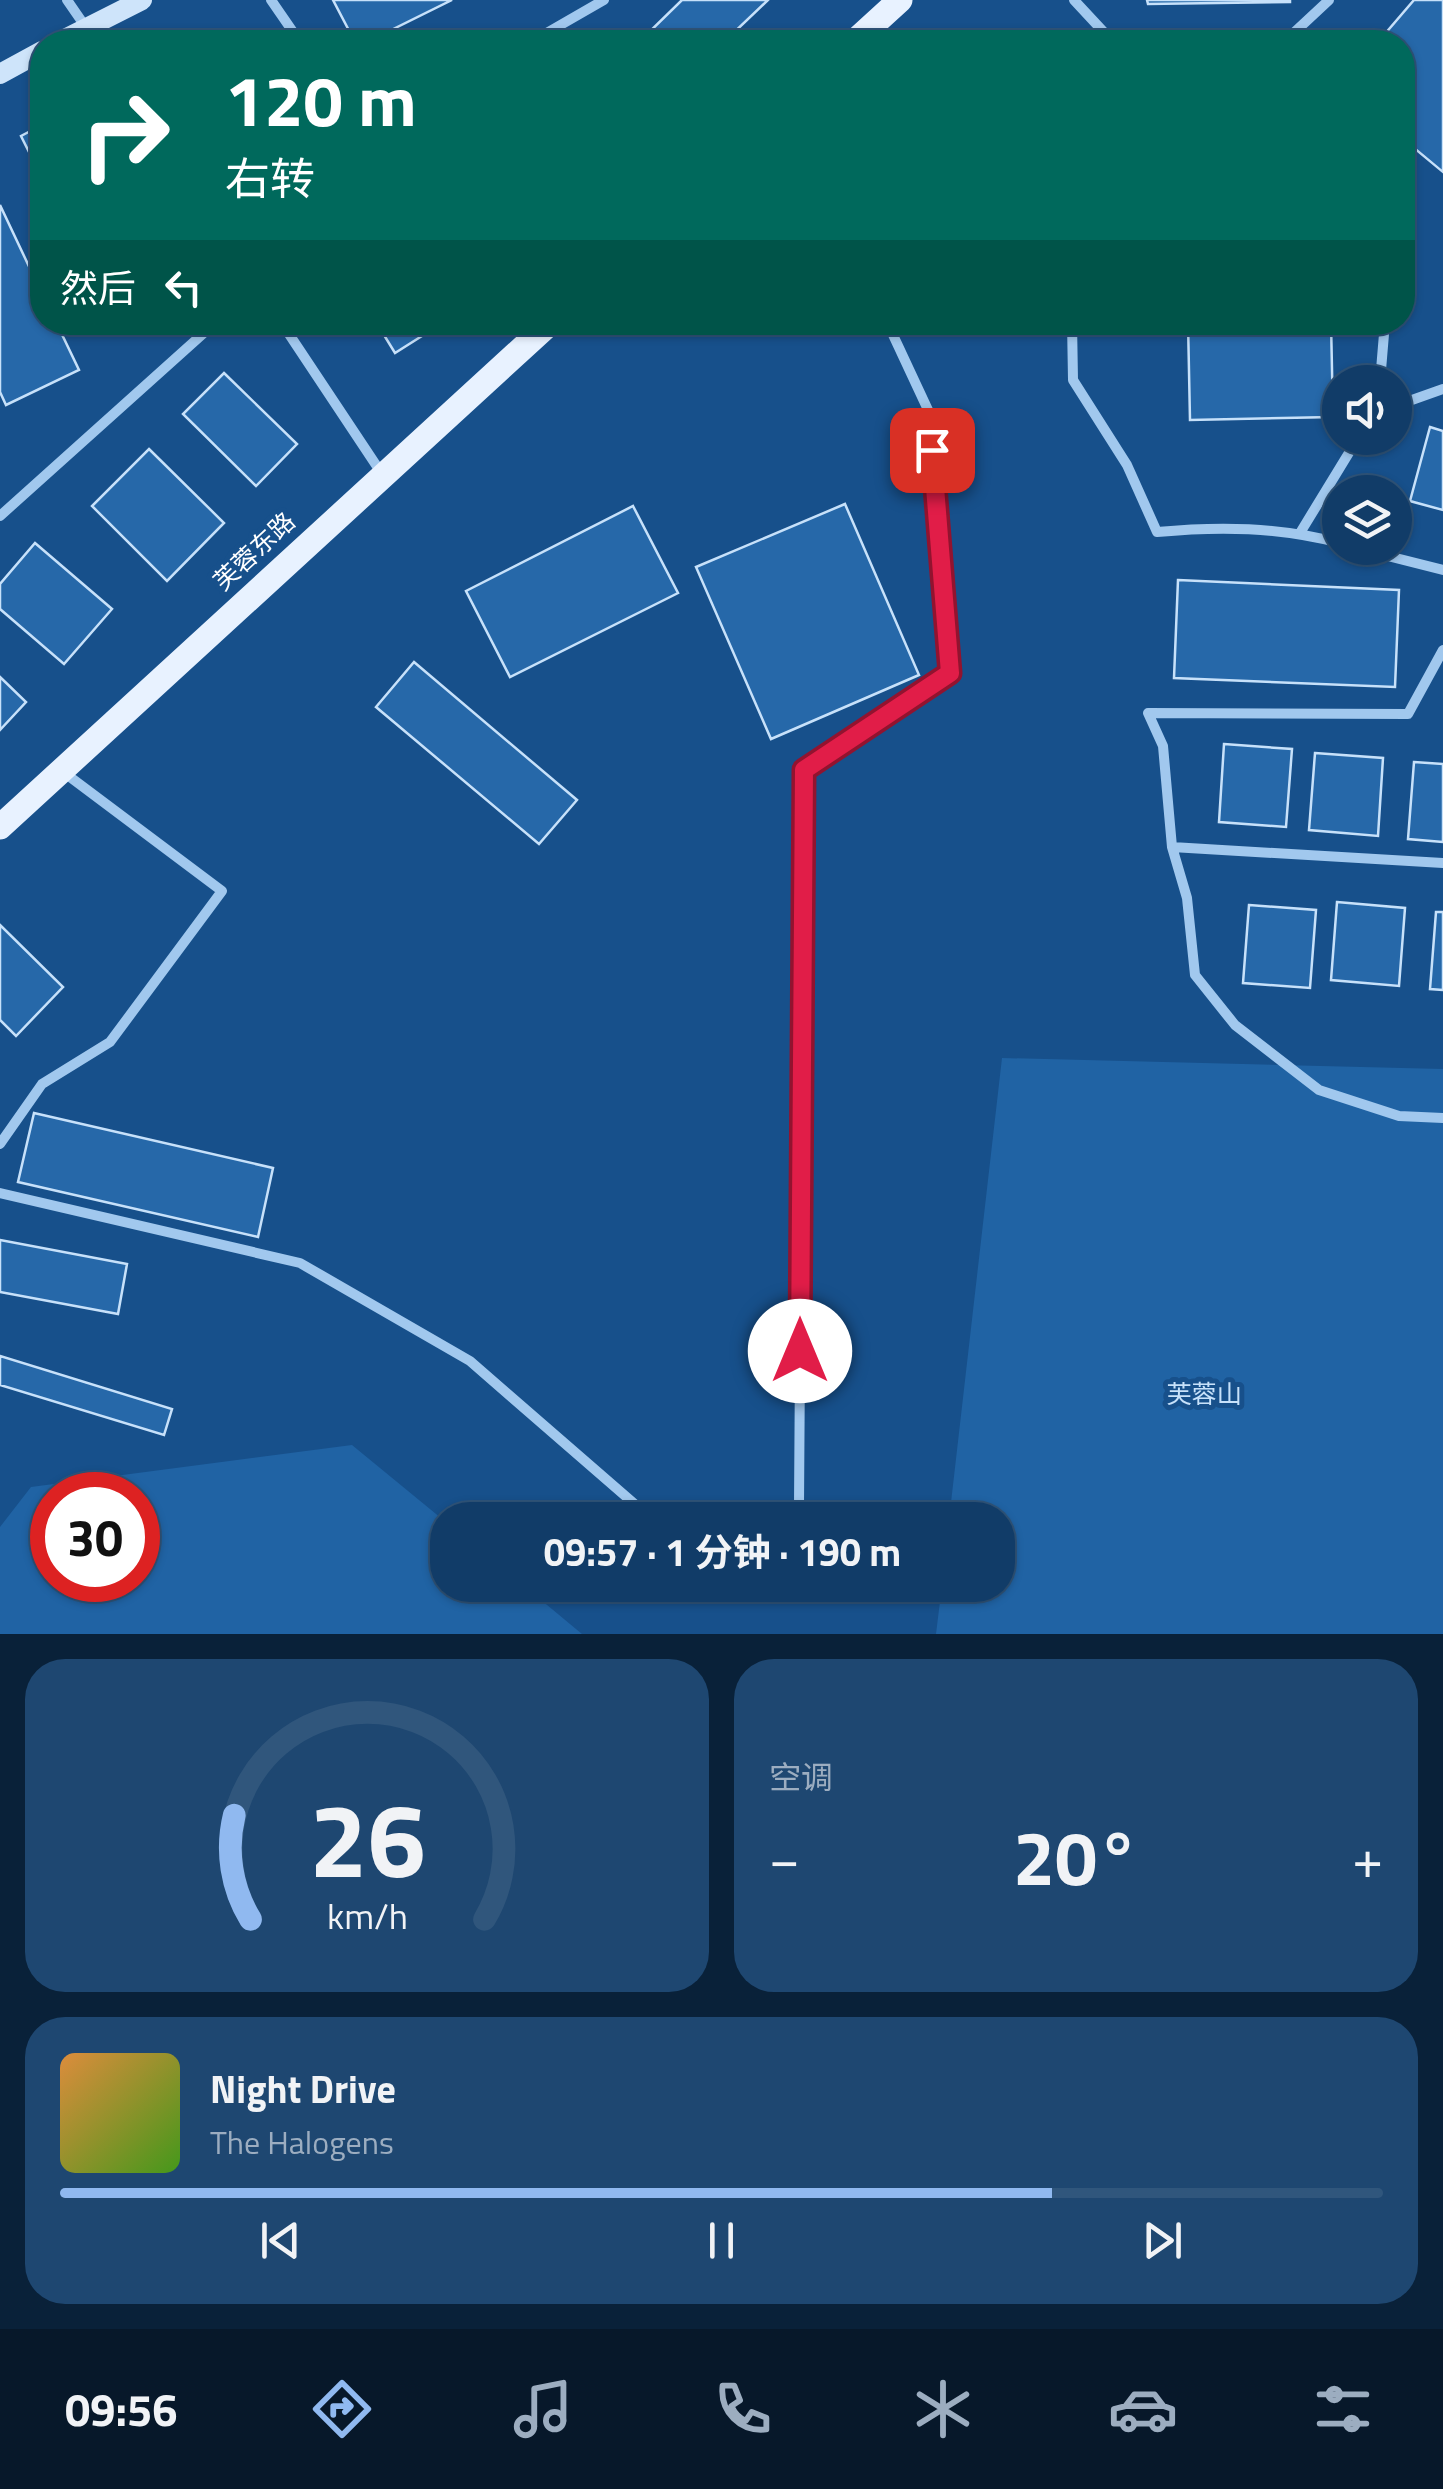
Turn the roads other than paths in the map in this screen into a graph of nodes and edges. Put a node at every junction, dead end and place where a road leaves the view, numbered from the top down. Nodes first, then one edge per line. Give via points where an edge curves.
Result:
1 (67, 0) edge
2 (142, 0) edge
3 (271, 0) edge
4 (604, 0) edge
5 (900, 0) edge
6 (1074, 0) edge
7 (1329, 0) edge
8 (88, 30) edge
9 (98, 30) edge
10 (292, 30) edge
11 (552, 30) edge
12 (867, 30) edge
13 (1102, 30) edge
14 (1297, 30) edge
15 (30, 58) edge
16 (0, 74) edge
17 (202, 335) edge
18 (291, 335) edge
19 (537, 335) edge
20 (893, 335) edge
21 (1072, 335) edge
22 (1384, 335) edge
23 (1381, 365) edge
24 (1443, 390) edge
25 (1412, 400) edge
26 (1348, 455) edge
27 (382, 474) junction
28 (0, 516) edge
29 (1300, 533) junction
30 (1322, 538) edge
31 (1412, 562) edge
32 (1443, 570) edge
33 (1443, 650) edge
34 (61, 770) junction
35 (0, 827) edge
36 (1172, 847) junction
37 (1443, 863) edge
38 (1443, 1118) edge
39 (0, 1144) edge
40 (0, 1194) edge
41 (632, 1502) edge
42 (800, 1502) edge

1 - 8 street
2 - 9 main road
3 - 10 street
4 - 11 street
5 - 12 main road
6 - 13 street
7 - 14 street
15 - 16 main road
17 - 28 street
18 - 27 street
19 - 27 main road, 芙蓉东路
20 - 42 street via 929,412 950,673 804,770
21 - 29 street via 1073,380 1128,464 1157,532 1220,526
22 - 23 street
24 - 25 street
26 - 29 street
27 - 34 main road, 芙蓉东路
29 - 30 street
31 - 32 street
33 - 36 street via 1408,714 1148,713 1163,746
34 - 35 main road, 芙蓉东路
34 - 39 street via 222,891 110,1042 42,1084
36 - 37 street
36 - 38 street via 1187,898 1195,975 1235,1025 1319,1090 1399,1116
40 - 41 street via 300,1263 470,1360

